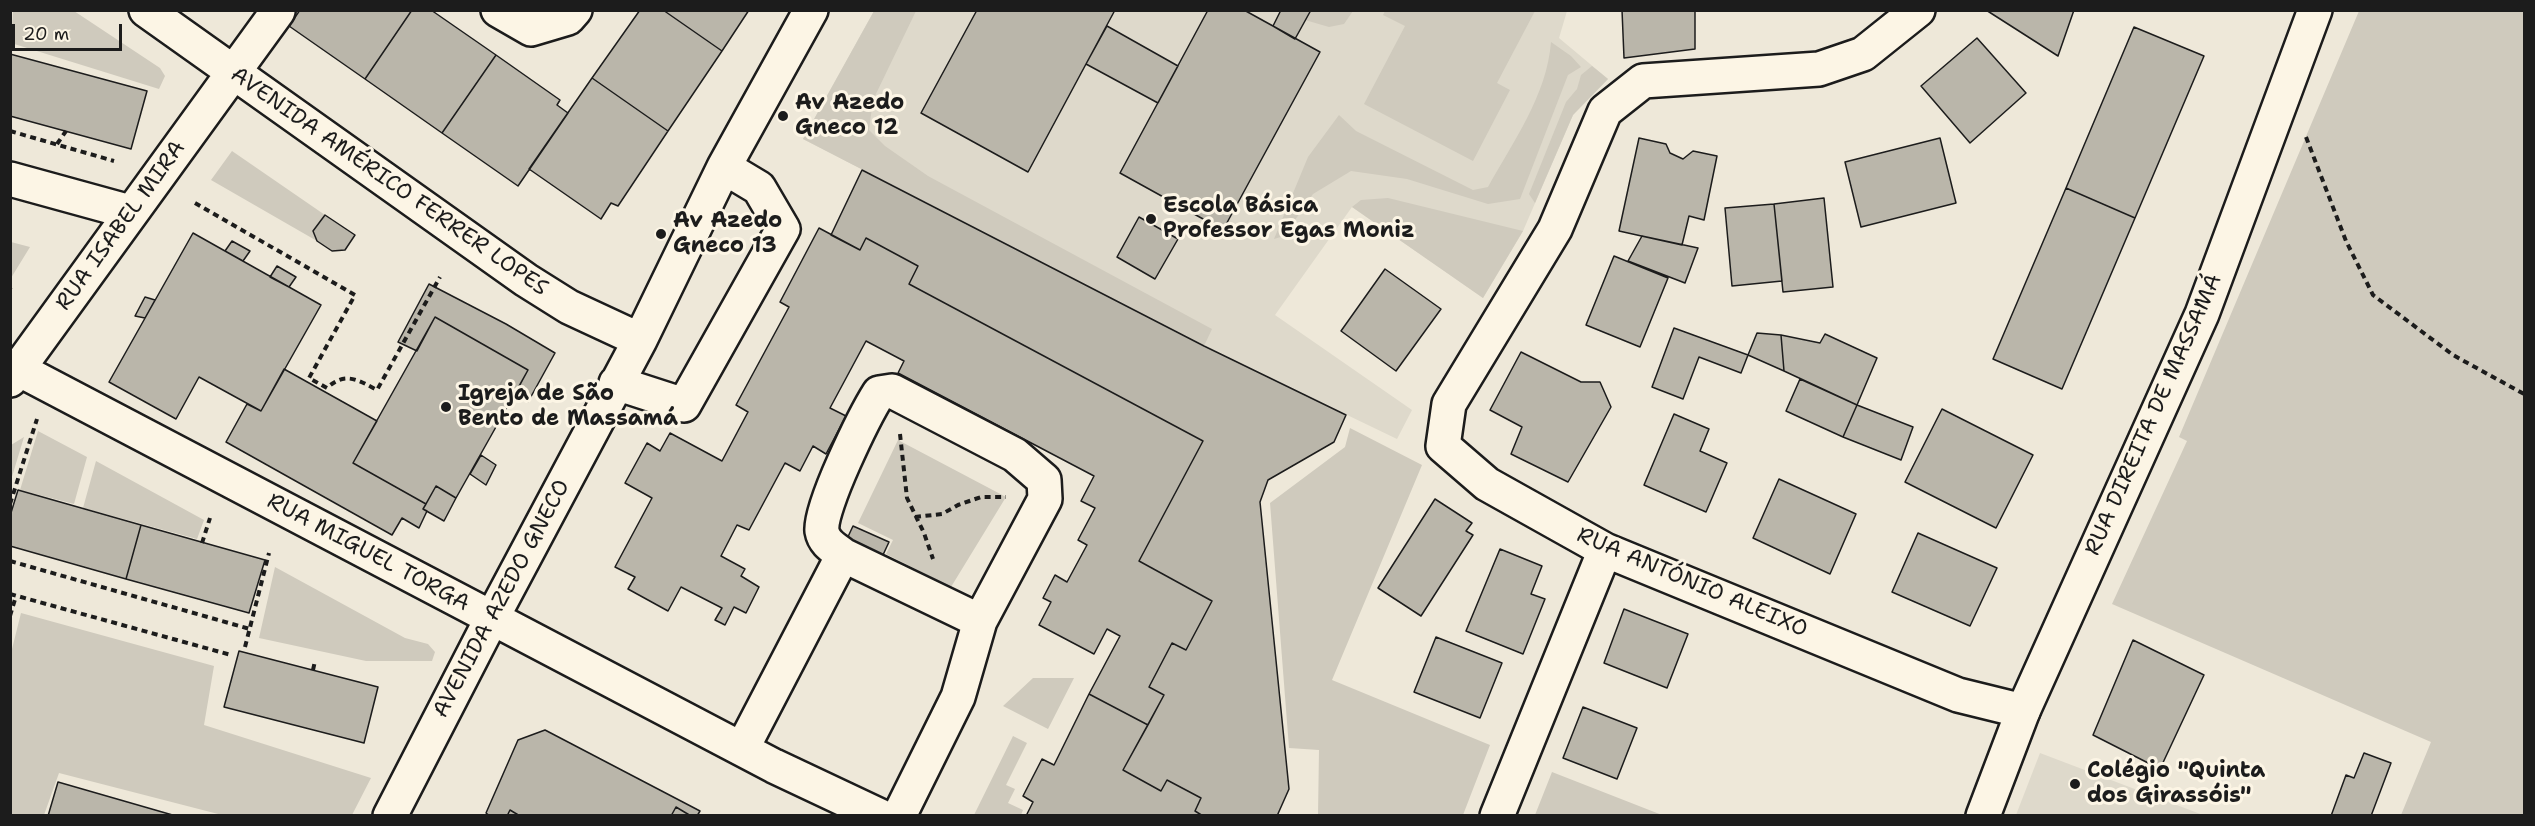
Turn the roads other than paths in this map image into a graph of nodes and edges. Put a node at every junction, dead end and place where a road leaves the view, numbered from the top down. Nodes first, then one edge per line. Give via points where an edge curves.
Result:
1 (146, 10) edge
2 (498, 10) edge
3 (575, 10) edge
4 (811, 10) edge
5 (1918, 10) edge
6 (2315, 10) edge
7 (278, 11) edge
8 (233, 72) junction
9 (724, 167) junction
10 (10, 179) edge
11 (130, 212) junction
12 (640, 340) junction
13 (14, 375) edge
14 (616, 383) junction
15 (1605, 550) junction
16 (843, 555) junction
17 (492, 618) junction
18 (980, 621) junction
19 (971, 653) junction
20 (2023, 711) junction
21 (742, 749) junction
22 (390, 816) edge
23 (880, 816) edge
24 (899, 816) edge
25 (921, 816) edge
26 (1497, 816) edge
27 (1983, 816) edge

1 - 8 street, AVENIDA AMÉRICO FERRER LOPES
2 - 3 street via 531,29 568,18
4 - 9 street, AVENIDA AZEDO GNECO
5 - 15 street, RUA ANTÓNIO ALEIXO via 1863,54 1819,69 1643,81 1605,111 1555,229 1449,404 1443,446 1487,484
6 - 20 street, RUA DIREITA DE MASSAMÁ via 2202,314
7 - 8 street, RUA ISABEL MIRA
8 - 11 street, RUA ISABEL MIRA
8 - 12 street, AVENIDA AMÉRICO FERRER LOPES via 526,280 569,307
9 - 12 street, AVENIDA AZEDO GNECO
9 - 14 street via 759,188 783,229 684,405
10 - 11 street
11 - 13 street, RUA ISABEL MIRA
12 - 14 street, AVENIDA AZEDO GNECO
13 - 17 street, RUA MIGUEL TORGA
14 - 17 street, AVENIDA AZEDO GNECO
15 - 20 street, RUA ANTÓNIO ALEIXO via 1958,695
15 - 26 street
16 - 18 street
16 - 18 street via 828,544 822,532 824,514 879,393 892,391 1015,455 1044,480 1045,499
16 - 21 street
17 - 21 street, RUA MIGUEL TORGA
17 - 22 street, AVENIDA AZEDO GNECO
18 - 19 street
19 - 24 street via 943,731
19 - 25 street via 973,715
20 - 27 street, RUA DIREITA DE MASSAMÁ
21 - 23 street, RUA MIGUEL TORGA

